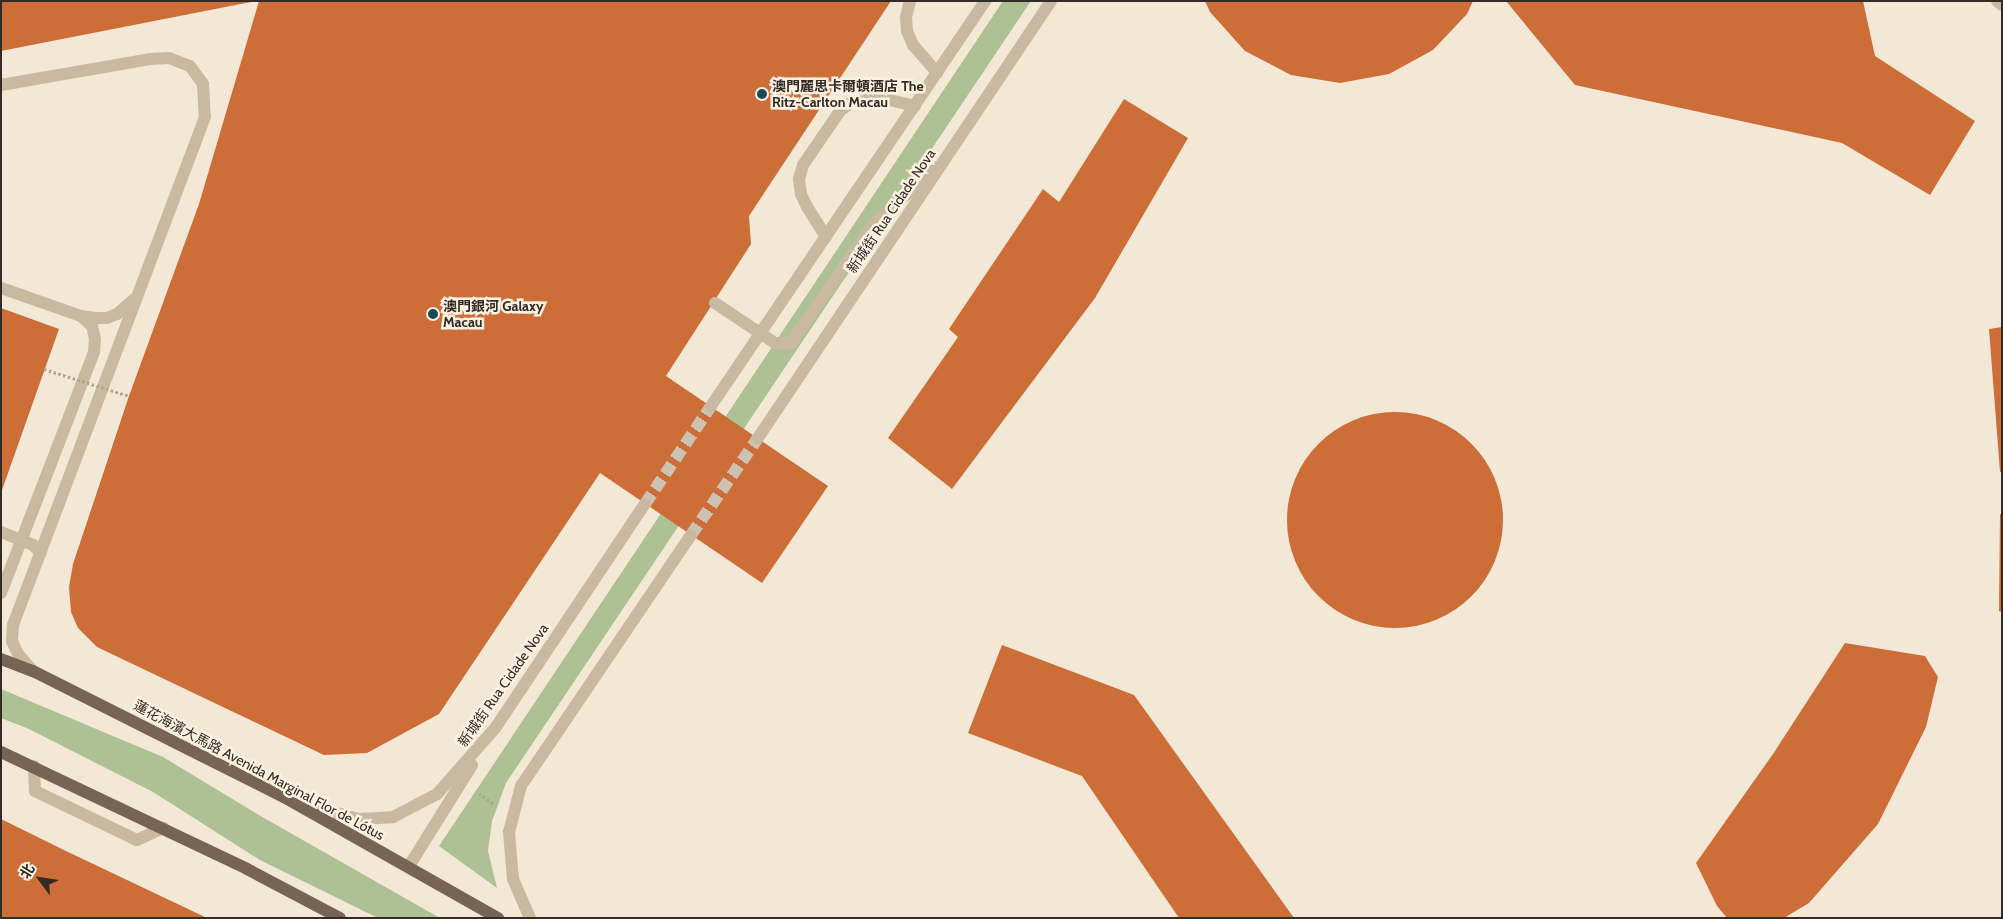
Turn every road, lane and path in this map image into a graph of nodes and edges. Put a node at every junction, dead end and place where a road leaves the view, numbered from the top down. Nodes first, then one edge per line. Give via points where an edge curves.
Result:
1 (910, 1) edge
2 (985, 1) edge
3 (1051, 1) edge
4 (1997, 1) edge
5 (2002, 5) edge
6 (937, 73) junction
7 (1, 85) edge
8 (915, 106) junction
9 (941, 163) junction
10 (826, 237) junction
11 (1, 288) edge
12 (139, 293) junction
13 (715, 303) dead end
14 (82, 316) junction
15 (761, 334) junction
16 (44, 369) dead end
17 (129, 396) dead end
18 (711, 406) tunnel mouth
19 (758, 438) tunnel mouth
20 (646, 504) tunnel mouth
21 (1, 532) edge
22 (691, 535) tunnel mouth
23 (21, 540) junction
24 (41, 553) junction
25 (1, 593) edge
26 (1, 659) edge
27 (33, 671) junction
28 (496, 727) junction
29 (1, 752) edge
30 (34, 766) junction
31 (284, 797) junction
32 (163, 828) junction
33 (409, 866) junction
34 (340, 918) edge
35 (498, 918) edge
36 (530, 918) edge

1 - 6 street via 907,31 913,45
2 - 6 street
3 - 9 street, 新城街 Rua Cidade Nova
4 - 5 street
6 - 8 street
7 - 12 street via 169,58 190,66 203,84 205,117
8 - 10 street
8 - 10 street via 866,98 840,110 803,165 799,179 807,208
9 - 15 street via 875,222 791,343 780,345
9 - 19 street, 新城街 Rua Cidade Nova
10 - 15 street
11 - 14 street
12 - 14 street via 126,308 112,316
12 - 24 street
13 - 15 street
14 - 23 street via 92,326 94,352
15 - 18 street
16 - 17 path, bridge
20 - 28 street, 新城街 Rua Cidade Nova
21 - 23 street
22 - 36 street via 521,786 509,832 513,879
23 - 24 street via 34,545
23 - 25 street
24 - 27 street via 13,625 12,641 18,654
26 - 27 main road, 蓮花海濱大馬路 Avenida Marginal Flor de Lótus
27 - 31 main road, 蓮花海濱大馬路 Avenida Marginal Flor de Lótus
28 - 31 street, 新城街 Rua Cidade Nova via 437,794 393,817 358,819
28 - 33 street
29 - 30 main road
30 - 32 main road
30 - 32 street via 35,791 137,840
31 - 33 main road, 蓮花海濱大馬路 Avenida Marginal Flor de Lótus
32 - 34 main road
33 - 35 main road, 蓮花海濱大馬路 Avenida Marginal Flor de Lótus

